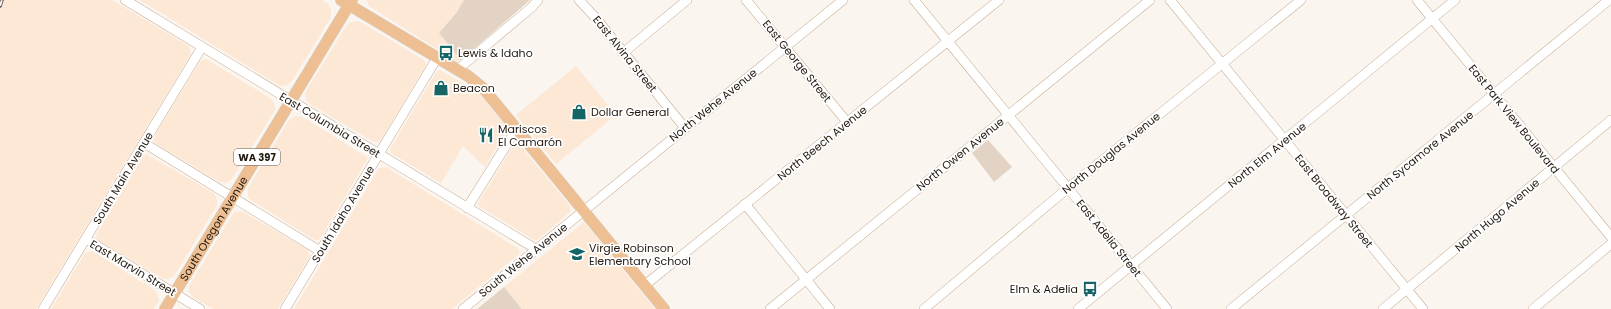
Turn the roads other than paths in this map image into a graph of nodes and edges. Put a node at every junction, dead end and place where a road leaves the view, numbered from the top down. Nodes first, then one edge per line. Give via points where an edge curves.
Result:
1 (126, 0) edge
2 (538, 0) edge
3 (579, 0) edge
4 (687, 0) edge
5 (746, 0) edge
6 (843, 0) edge
7 (914, 0) edge
8 (999, 0) edge
9 (1150, 0) edge
10 (1170, 0) edge
11 (1301, 0) edge
12 (1417, 0) edge
13 (1455, 0) edge
14 (1609, 0) edge
15 (347, 2) edge
16 (1433, 19) junction
17 (948, 41) junction
18 (202, 47) junction
19 (785, 47) junction
20 (623, 53) junction
21 (437, 58) junction
22 (1222, 63) junction
23 (457, 70) junction
24 (1494, 94) junction
25 (290, 100) junction
26 (1008, 115) junction
27 (1611, 120) edge
28 (847, 122) junction
29 (517, 128) junction
30 (685, 128) junction
31 (1284, 140) junction
32 (144, 144) junction
33 (379, 154) junction
34 (1554, 168) junction
35 (1068, 188) junction
36 (233, 198) junction
37 (745, 204) junction
38 (467, 208) junction
39 (583, 210) junction
40 (1346, 215) junction
41 (1611, 237) edge
42 (86, 239) junction
43 (1611, 244) edge
44 (536, 250) junction
45 (320, 251) junction
46 (1131, 266) junction
47 (806, 280) junction
48 (644, 285) junction
49 (1407, 290) junction
50 (174, 293) junction
51 (43, 309) edge
52 (165, 309) edge
53 (200, 309) edge
54 (285, 309) edge
55 (463, 309) edge
56 (664, 309) edge
57 (770, 309) edge
58 (830, 309) edge
59 (924, 309) edge
60 (1078, 309) edge
61 (1166, 309) edge
62 (1231, 309) edge
63 (1383, 309) edge
64 (1423, 309) edge
65 (1533, 309) edge

1 - 18 street, East Columbia Street
2 - 23 street
3 - 20 street, East Alvina Street
4 - 20 street
5 - 19 street, East George Street
6 - 19 street, North Wehe Avenue
7 - 17 street, East Adelia Street
8 - 17 street, North Beech Avenue
9 - 26 street, North Owen Avenue
10 - 22 street, East Broadway Street
11 - 22 street, North Douglas Avenue
12 - 16 street, East Park View Boulevard
13 - 16 street, North Elm Avenue
14 - 24 street, North Sycamore Avenue
15 - 21 main road
15 - 25 main road, South Oregon Avenue / WA 397
16 - 24 street, East Park View Boulevard
16 - 31 street, North Elm Avenue
17 - 26 street, East Adelia Street
17 - 28 street, North Beech Avenue
18 - 25 street, East Columbia Street
18 - 32 street, South Main Avenue
19 - 28 street, East George Street
19 - 30 street, North Wehe Avenue
20 - 30 street, East Alvina Street
21 - 23 main road
21 - 33 street, South Idaho Avenue
22 - 31 street, East Broadway Street
22 - 35 street, North Douglas Avenue
23 - 29 main road via 483,88
24 - 34 street, East Park View Boulevard
24 - 40 street, North Sycamore Avenue
25 - 33 street, East Columbia Street
25 - 36 main road, South Oregon Avenue / WA 397
26 - 35 street, East Adelia Street
26 - 47 street, North Owen Avenue
27 - 34 street, North Hugo Avenue
28 - 37 street, North Beech Avenue
29 - 38 street
29 - 39 main road
30 - 39 street, North Wehe Avenue
31 - 40 street, East Broadway Street
31 - 46 street, North Elm Avenue
32 - 36 street
32 - 42 street, South Main Avenue
33 - 38 street, East Columbia Street
33 - 45 street, South Idaho Avenue
34 - 41 street, East Park View Boulevard
34 - 49 street, North Hugo Avenue
35 - 46 street, East Adelia Street
35 - 59 street, North Douglas Avenue
36 - 45 street
36 - 50 main road, South Oregon Avenue / WA 397
37 - 47 street
37 - 48 street, North Beech Avenue
38 - 44 street, East Columbia Street
39 - 44 street, South Wehe Avenue
39 - 48 main road
40 - 49 street, East Broadway Street
40 - 62 street, North Sycamore Avenue
42 - 50 street, East Marvin Street
42 - 51 street, South Main Avenue
43 - 65 street
44 - 55 street, South Wehe Avenue
45 - 54 street, South Idaho Avenue
46 - 60 street, North Elm Avenue
46 - 61 street, East Adelia Street
47 - 57 street, North Owen Avenue
47 - 58 street
48 - 56 main road
49 - 63 street, North Hugo Avenue
49 - 64 street, East Broadway Street
50 - 52 main road, South Oregon Avenue / WA 397
50 - 53 street, East Marvin Street

